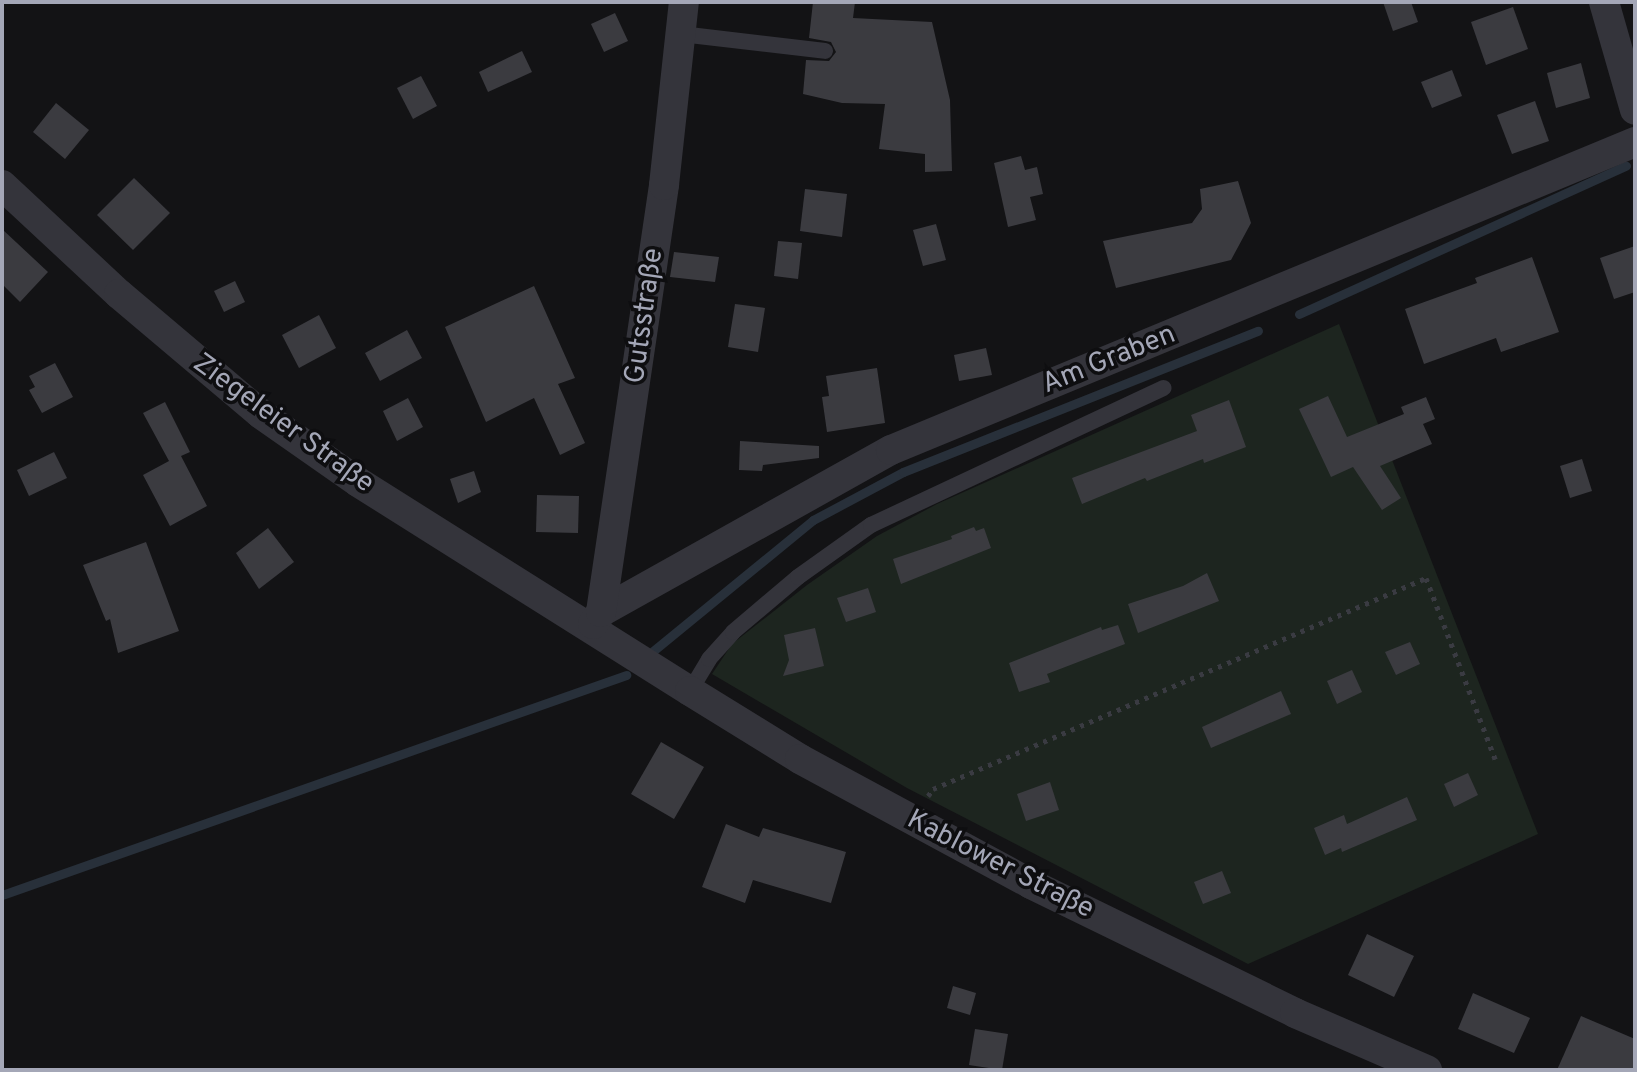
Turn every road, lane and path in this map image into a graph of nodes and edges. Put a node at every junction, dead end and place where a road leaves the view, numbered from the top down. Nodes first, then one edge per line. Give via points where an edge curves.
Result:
1 (684, 2) edge
2 (1604, 2) edge
3 (681, 34) junction
4 (825, 51) dead end
5 (1635, 110) edge
6 (1635, 142) edge
7 (2, 185) edge
8 (1164, 388) dead end
9 (596, 620) junction
10 (690, 691) junction
11 (1495, 759) dead end
12 (909, 819) junction
13 (1427, 1070) edge

1 - 3 street, Gutsstraße
2 - 5 street
3 - 4 lane
3 - 9 street, Gutsstraße via 664,185
6 - 9 street, Am Graben via 891,450
7 - 9 street, Ziegeleier Straße via 119,294 261,414 370,490
8 - 10 lane via 871,525 741,624 709,659
9 - 10 street, Kablower Straße
10 - 12 street, Kablower Straße
11 - 12 path via 1426,578 933,789
12 - 13 street, Kablower Straße via 1295,1013

